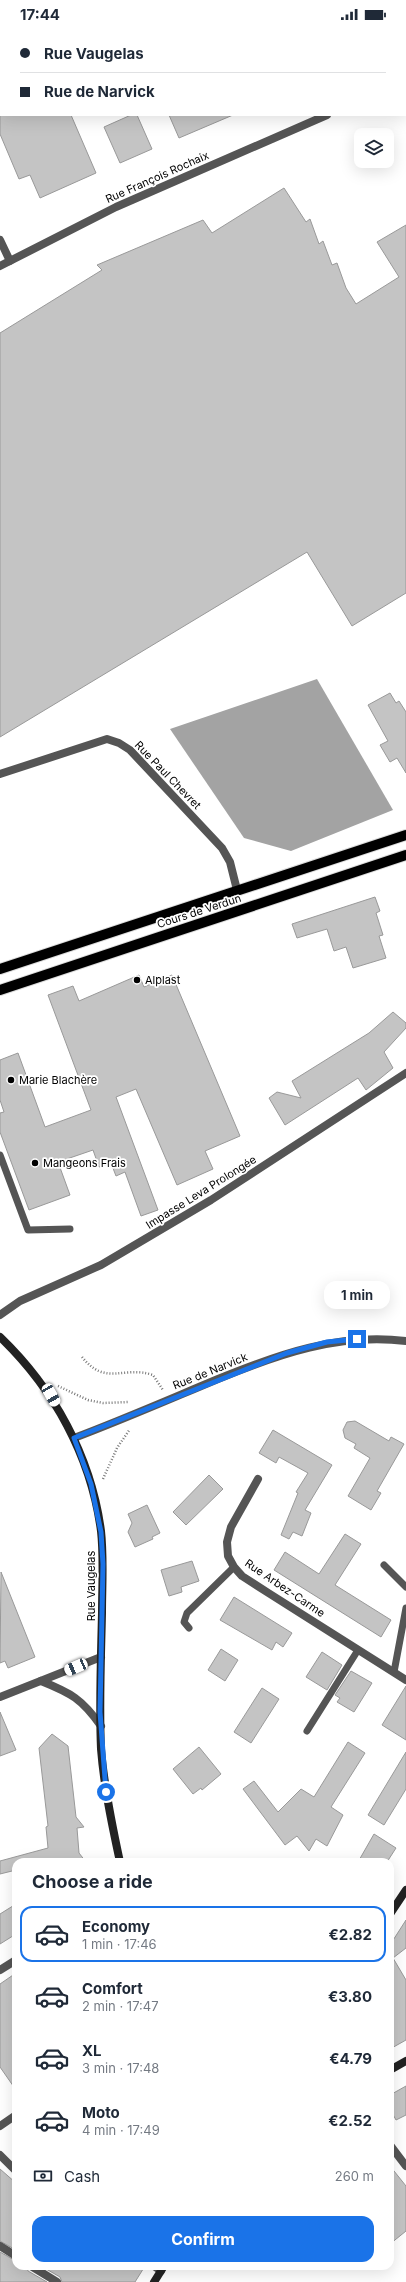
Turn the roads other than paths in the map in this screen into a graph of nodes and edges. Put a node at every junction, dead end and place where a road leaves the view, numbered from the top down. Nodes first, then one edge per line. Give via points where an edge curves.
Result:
1 (325, 116) edge
2 (0, 240) edge
3 (10, 261) junction
4 (0, 266) edge
5 (0, 774) edge
6 (406, 835) edge
7 (406, 855) edge
8 (237, 890) junction
9 (0, 969) edge
10 (0, 990) edge
11 (406, 1073) edge
12 (0, 1155) edge
13 (70, 1229) dead end
14 (0, 1315) edge
15 (2, 1339) edge
16 (406, 1341) edge
17 (74, 1438) junction
18 (258, 1478) dead end
19 (384, 1564) dead end
20 (234, 1566) junction
21 (406, 1587) edge
22 (406, 1608) edge
23 (189, 1628) dead end
24 (358, 1650) junction
25 (101, 1657) junction
26 (394, 1672) junction
27 (406, 1680) edge
28 (41, 1681) junction
29 (0, 1697) edge
30 (101, 1726) junction
31 (307, 1731) dead end
32 (119, 1858) edge
33 (406, 1890) edge
34 (394, 1908) edge
35 (12, 1962) edge
36 (0, 1970) edge
37 (406, 2061) edge
38 (394, 2068) edge
39 (12, 2118) edge
40 (0, 2126) edge
41 (394, 2150) edge
42 (0, 2155) edge
43 (406, 2166) edge
44 (12, 2168) edge
45 (0, 2246) edge
46 (12, 2254) edge
47 (37, 2270) edge
48 (162, 2270) edge
49 (56, 2282) edge
50 (154, 2282) edge

1 - 3 street, Rue François Rochaix via 116,207
2 - 3 street
3 - 4 street, Rue François Rochaix
5 - 8 street, Rue Paul Chevret via 106,739 119,743 130,750 222,848 230,862
6 - 8 main road, Cours de Verdun
7 - 10 main road, Cours de Verdun
8 - 9 main road, Cours de Verdun
11 - 14 street, Impasse Leva Prolongée via 370,1094 211,1200 101,1265 20,1301
12 - 13 lane via 28,1230
15 - 17 main road, Rue Vaugelas via 51,1395
16 - 17 street, Rue de Narvick via 367,1338 310,1346 258,1363
17 - 25 main road, Rue Vaugelas via 91,1484 101,1532
18 - 20 street, Rue Arbez-Carme via 231,1527 227,1542 228,1556
19 - 21 lane
20 - 23 lane via 187,1613 184,1622
20 - 24 street, Rue Arbez-Carme via 242,1576
22 - 26 lane
24 - 26 street, Rue Arbez-Carme
24 - 31 lane
25 - 28 street
25 - 30 main road, Rue Vaugelas
26 - 27 street, Rue Arbez-Carme
28 - 29 street
28 - 30 street via 78,1698
30 - 32 main road, Rue Vaugelas via 106,1792
33 - 34 main road
35 - 36 street
37 - 38 main road
39 - 40 street
41 - 43 street
42 - 44 street
45 - 46 street
47 - 49 street
48 - 50 main road

